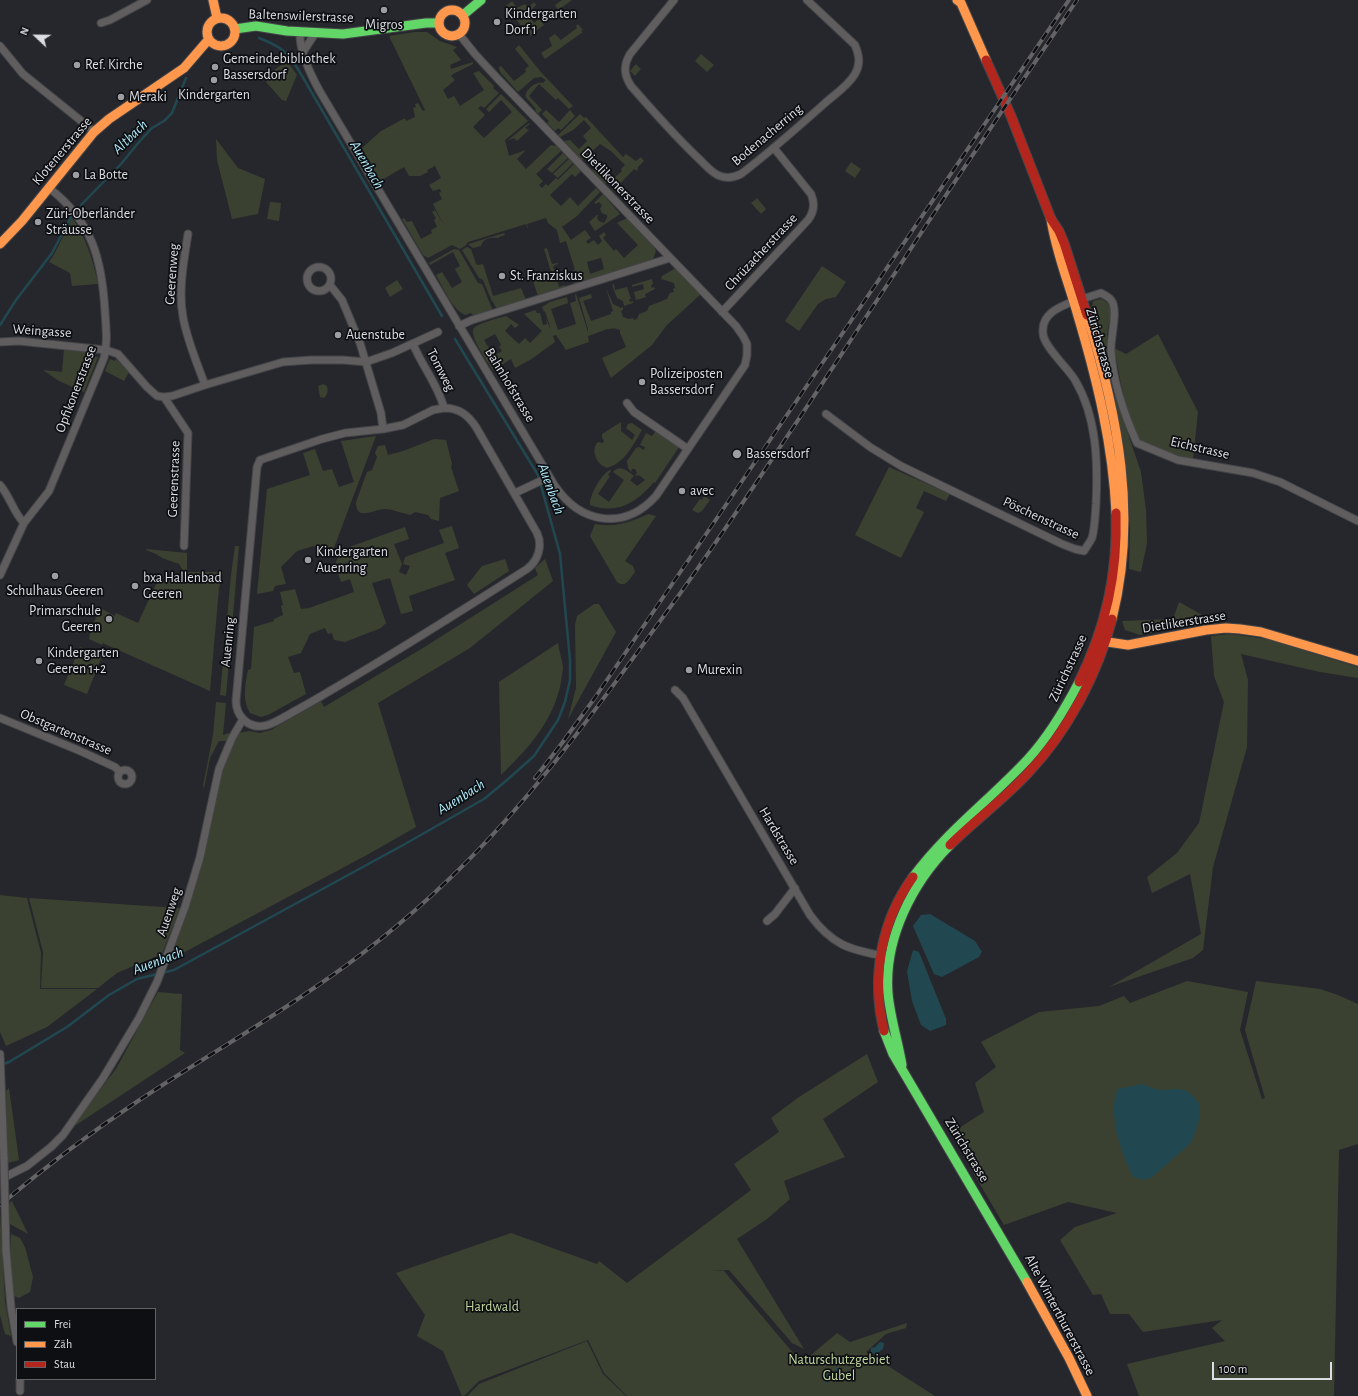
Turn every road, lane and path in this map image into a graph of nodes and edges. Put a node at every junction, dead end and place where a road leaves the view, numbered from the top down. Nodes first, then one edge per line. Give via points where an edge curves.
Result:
1 (147, 0) edge
2 (213, 0) edge
3 (481, 0) edge
4 (674, 0) edge
5 (807, 0) edge
6 (960, 1) edge
7 (463, 15) junction
8 (217, 18) junction
9 (101, 23) dead end
10 (438, 23) junction
11 (235, 29) junction
12 (300, 32) junction
13 (316, 32) junction
14 (459, 34) junction
15 (209, 39) junction
16 (0, 46) edge
17 (303, 52) junction
18 (94, 132) junction
19 (774, 148) junction
20 (49, 188) junction
21 (188, 234) dead end
22 (0, 244) edge
23 (670, 258) junction
24 (330, 285) dead end
25 (1078, 300) junction
26 (722, 312) junction
27 (459, 326) junction
28 (438, 332) dead end
29 (0, 342) edge
30 (413, 344) junction
31 (106, 350) junction
32 (746, 360) joint
33 (366, 362) junction
34 (205, 385) junction
35 (164, 397) junction
36 (627, 403) dead end
37 (444, 408) junction
38 (826, 414) dead end
39 (383, 429) junction
40 (688, 448) junction
41 (543, 480) junction
42 (0, 485) edge
43 (515, 493) junction
44 (1358, 521) edge
45 (24, 523) junction
46 (184, 546) dead end
47 (0, 575) edge
48 (1116, 583) junction
49 (1101, 638) junction
50 (1358, 661) edge
51 (675, 690) dead end
52 (0, 718) edge
53 (243, 719) junction
54 (120, 772) dead end
55 (795, 888) junction
56 (767, 921) dead end
57 (880, 955) junction
58 (891, 956) junction
59 (0, 1054) edge
60 (0, 1060) edge
61 (903, 1067) junction
62 (1, 1072) edge
63 (0, 1179) edge
64 (1008, 1248) joint
65 (16, 1336) edge
66 (20, 1380) edge
67 (20, 1392) dead end
68 (1086, 1396) edge

1 - 9 street
2 - 8 main road
3 - 7 main road
4 - 19 street, Bodenacherring via 625,61 624,71 631,86 677,138 721,177 735,177 741,174
5 - 19 street, Bodenacherring via 855,45 859,62 856,74
6 - 25 main road, Zürichstrasse via 1011,116 1051,219 1061,234
7 - 10 main road via 456,10 448,10 441,15
7 - 14 main road via 465,25
8 - 11 main road via 230,21
8 - 15 main road via 208,27
10 - 13 main road, Baltenswilerstrasse via 357,33
10 - 14 main road via 444,33 451,36
11 - 12 main road, Baltenswilerstrasse via 256,26
11 - 15 main road via 234,37 228,44 220,46
12 - 13 main road, Baltenswilerstrasse
12 - 17 street, Bahnhofstrasse via 299,40
13 - 17 street
14 - 23 street, Dietlikonerstrasse via 502,84
15 - 18 main road, Klotenerstrasse via 184,68 120,111
16 - 18 street via 23,74
17 - 27 street, Bahnhofstrasse via 319,90
18 - 20 main road, Klotenerstrasse
19 - 26 street, Chrüzacherstrasse via 811,194 814,201 813,213
20 - 22 main road, Klotenerstrasse
20 - 31 street, Opfikonerstrasse via 74,210 93,245 103,281
21 - 34 street, Geerenweg via 183,274 183,316
23 - 26 street, Dietlikonerstrasse
23 - 27 street
24 - 33 street via 342,300
25 - 38 street, Pöschenstrasse via 1049,314 1043,323 1042,334 1075,379 1085,400 1092,426 1096,454 1094,529 1091,540 1084,550 1062,544 901,466 870,447
25 - 44 street, Eichstrasse via 1101,293 1112,300 1115,310 1110,351 1124,413 1137,443 1178,460 1254,473 1280,482
25 - 48 main road, Zürichstrasse via 1103,363 1123,472 1124,550
26 - 32 street, Dietlikonerstrasse via 743,336 748,350
27 - 41 street, Bahnhofstrasse
28 - 30 street
29 - 31 street, Weingasse via 19,341
30 - 33 street
30 - 37 street, Tomweg via 440,394
31 - 35 street, Geerenstrasse via 118,354 147,388 157,396
31 - 45 street, Opfikonerstrasse via 49,491
32 - 40 street, Bahnhofstrasse via 735,381
33 - 34 street via 284,362
33 - 39 street
34 - 35 street
35 - 46 street, Geerenstrasse via 188,433
36 - 40 street via 634,412
37 - 39 street, Auenring via 432,410 403,425
37 - 43 street, Auenring via 460,410 471,419
39 - 53 street, Auenring via 345,433 322,439 263,458 258,463 236,701 238,712
40 - 41 street, Bahnhofstrasse via 652,501 636,512 619,518 603,518 582,512
41 - 43 street
42 - 45 street
43 - 53 street, Auenring via 540,539 538,555 530,567 379,662 275,722 257,726
45 - 47 street, Opfikonerstrasse
48 - 49 main road, Zürichstrasse via 1108,603
48 - 49 main road, Zürichstrasse via 1110,630
49 - 50 main road, Dietlikerstrasse via 1128,645 1206,630 1240,629 1261,632
49 - 57 main road, Zürichstrasse via 1075,692 1050,731 1011,777 945,838 904,888 891,914
49 - 58 main road, Zürichstrasse via 1094,671 1066,725 1038,763 954,841 924,876 904,912
51 - 55 street, Hardstrasse via 683,698
52 - 54 street, Obstgartenstrasse via 78,750 115,767
53 - 63 street, Auenweg via 234,733 219,769 200,857 185,907 157,982 139,1018 114,1062 63,1135 26,1166
55 - 56 street
55 - 57 street, Hardstrasse via 820,929 831,938 862,952
57 - 58 street, Hardstrasse
57 - 61 main road, Zürichstrasse via 878,983 881,1016 890,1048
58 - 61 main road, Zürichstrasse via 888,982 890,1007
59 - 60 street
60 - 62 street
61 - 64 main road, Zürichstrasse
62 - 65 street, bridge via 6,1250
64 - 68 main road, Alte Winterthurerstrasse via 1062,1343
66 - 67 street

